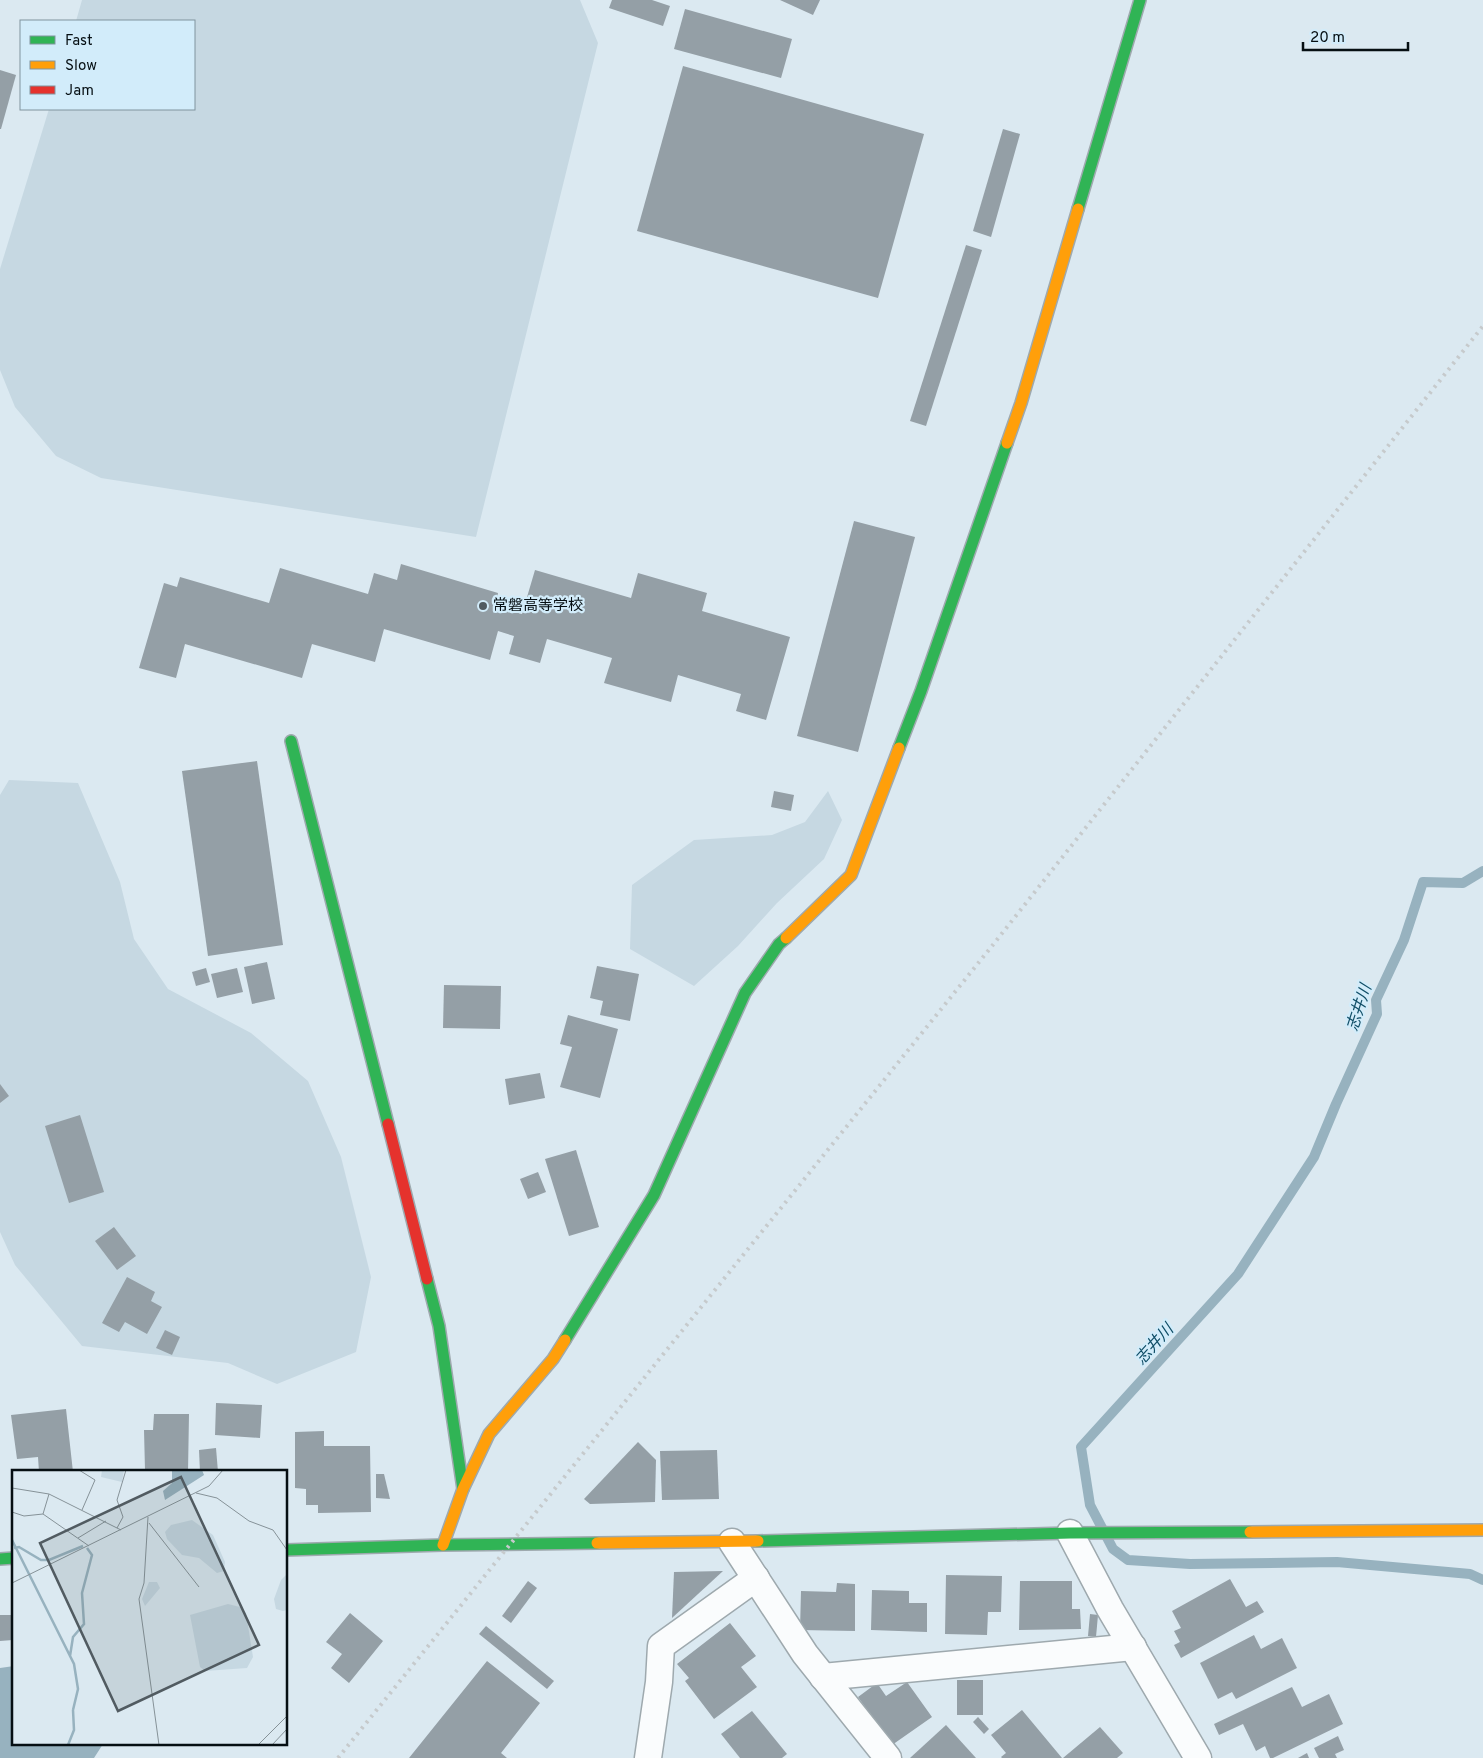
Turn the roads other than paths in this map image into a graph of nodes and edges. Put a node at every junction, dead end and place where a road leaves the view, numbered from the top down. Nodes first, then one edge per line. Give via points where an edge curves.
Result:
1 (1140, 0) edge
2 (291, 740) dead end
3 (463, 1489) junction
4 (1483, 1530) edge
5 (1070, 1533) junction
6 (732, 1542) junction
7 (443, 1545) junction
8 (288, 1550) edge
9 (756, 1578) junction
10 (1133, 1647) junction
11 (823, 1677) junction
12 (648, 1758) edge
13 (888, 1758) edge
14 (1198, 1758) edge

1 - 3 street via 1021,403 921,691 851,875 779,944 745,993 654,1195 553,1359 489,1434
2 - 3 street via 440,1326
3 - 7 street
4 - 5 street
5 - 6 street
5 - 10 street
6 - 7 street
6 - 9 street
7 - 8 street
9 - 11 street
9 - 12 street via 661,1646
10 - 11 street
10 - 14 street
11 - 13 street

